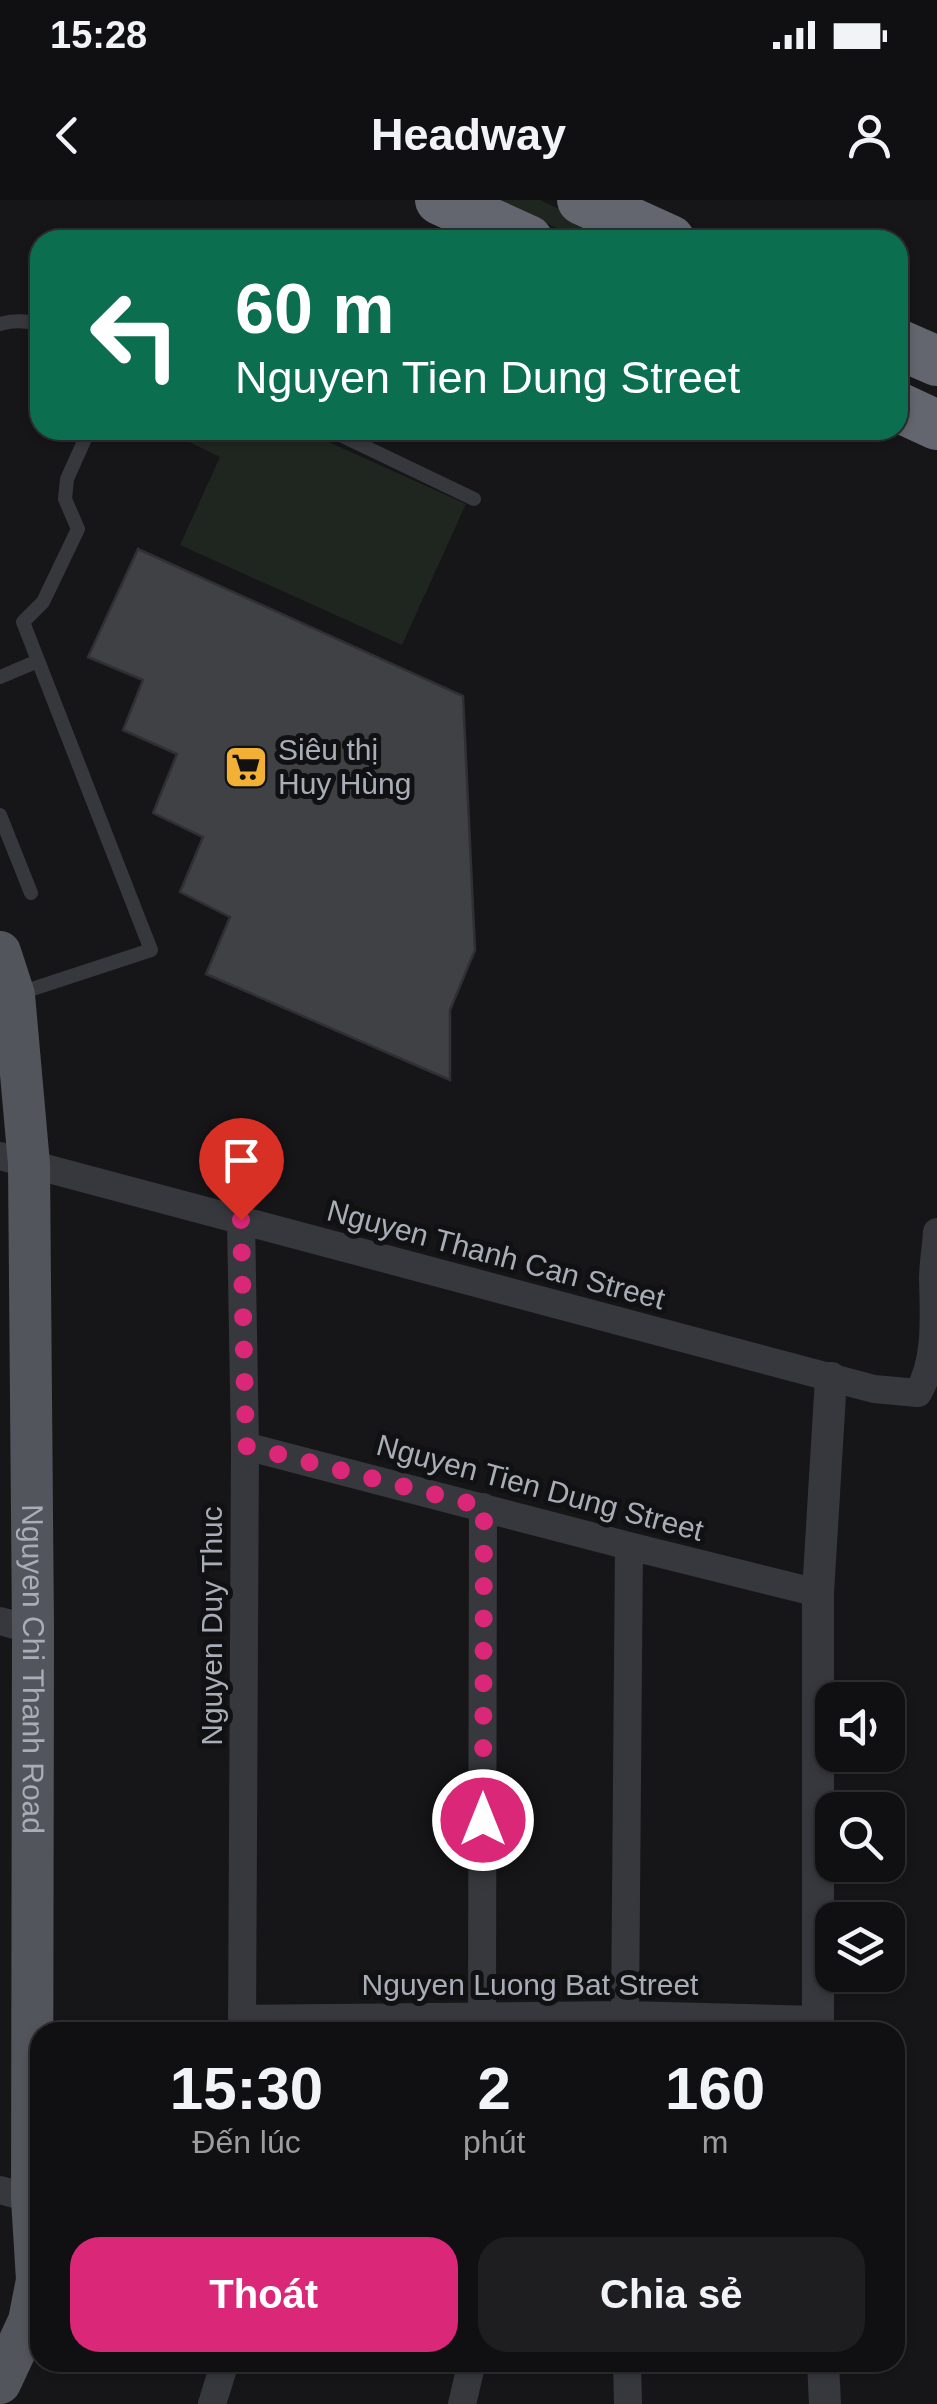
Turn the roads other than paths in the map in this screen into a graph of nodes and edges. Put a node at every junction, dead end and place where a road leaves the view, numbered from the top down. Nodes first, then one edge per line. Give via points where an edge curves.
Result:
1 (440, 200) edge
2 (582, 200) edge
3 (506, 230) edge
4 (648, 230) edge
5 (30, 321) edge
6 (0, 324) edge
7 (908, 349) edge
8 (937, 362) edge
9 (908, 412) edge
10 (937, 425) edge
11 (85, 440) edge
12 (351, 440) edge
13 (474, 499) dead end
14 (38, 660) junction
15 (0, 677) edge
16 (0, 815) edge
17 (31, 893) dead end
18 (0, 952) edge
19 (14, 995) junction
20 (14, 1160) edge
21 (241, 1220) junction
22 (937, 1232) edge
23 (831, 1378) junction
24 (246, 1446) junction
25 (484, 1507) junction
26 (629, 1546) junction
27 (818, 1593) junction
28 (16, 1626) edge
29 (626, 2015) junction
30 (482, 2016) junction
31 (242, 2022) edge
32 (338, 2022) edge
33 (748, 2022) edge
34 (818, 2022) edge
35 (16, 2195) edge
36 (30, 2252) edge
37 (30, 2316) edge
38 (222, 2372) edge
39 (470, 2372) edge
40 (627, 2372) edge
41 (823, 2372) edge
42 (0, 2384) edge
43 (212, 2404) edge
44 (462, 2404) edge
45 (628, 2404) edge
46 (825, 2404) edge

1 - 3 highway
2 - 4 highway
5 - 6 lane
7 - 8 highway
9 - 10 highway
11 - 14 lane via 64,499 78,529 43,602 24,622
12 - 13 lane
14 - 15 lane
14 - 19 lane via 151,950
16 - 17 lane
18 - 19 main road, Nguyen Chi Thanh Road
19 - 20 main road, Nguyen Chi Thanh Road
20 - 21 street, Nguyen Thanh Can Street
20 - 28 main road, Nguyen Chi Thanh Road
21 - 23 street, Nguyen Thanh Can Street
21 - 24 street, Nguyen Duy Thuc
22 - 23 street, Nguyen Thanh Can Street via 934,1361 918,1393
23 - 27 street
24 - 25 street, Nguyen Tien Dung Street
24 - 31 street, Nguyen Duy Thuc
25 - 26 street, Nguyen Tien Dung Street
25 - 30 street
26 - 27 street, Nguyen Tien Dung Street
26 - 29 street
27 - 34 street
28 - 35 main road, Nguyen Chi Thanh Road
29 - 30 street, Nguyen Luong Bat Street
29 - 33 street, Nguyen Luong Bat Street
30 - 32 street, Nguyen Luong Bat Street
35 - 36 main road, Nguyen Chi Thanh Road
37 - 42 main road, Nguyen Chi Thanh Road
38 - 43 street
39 - 44 street
40 - 45 street
41 - 46 street

